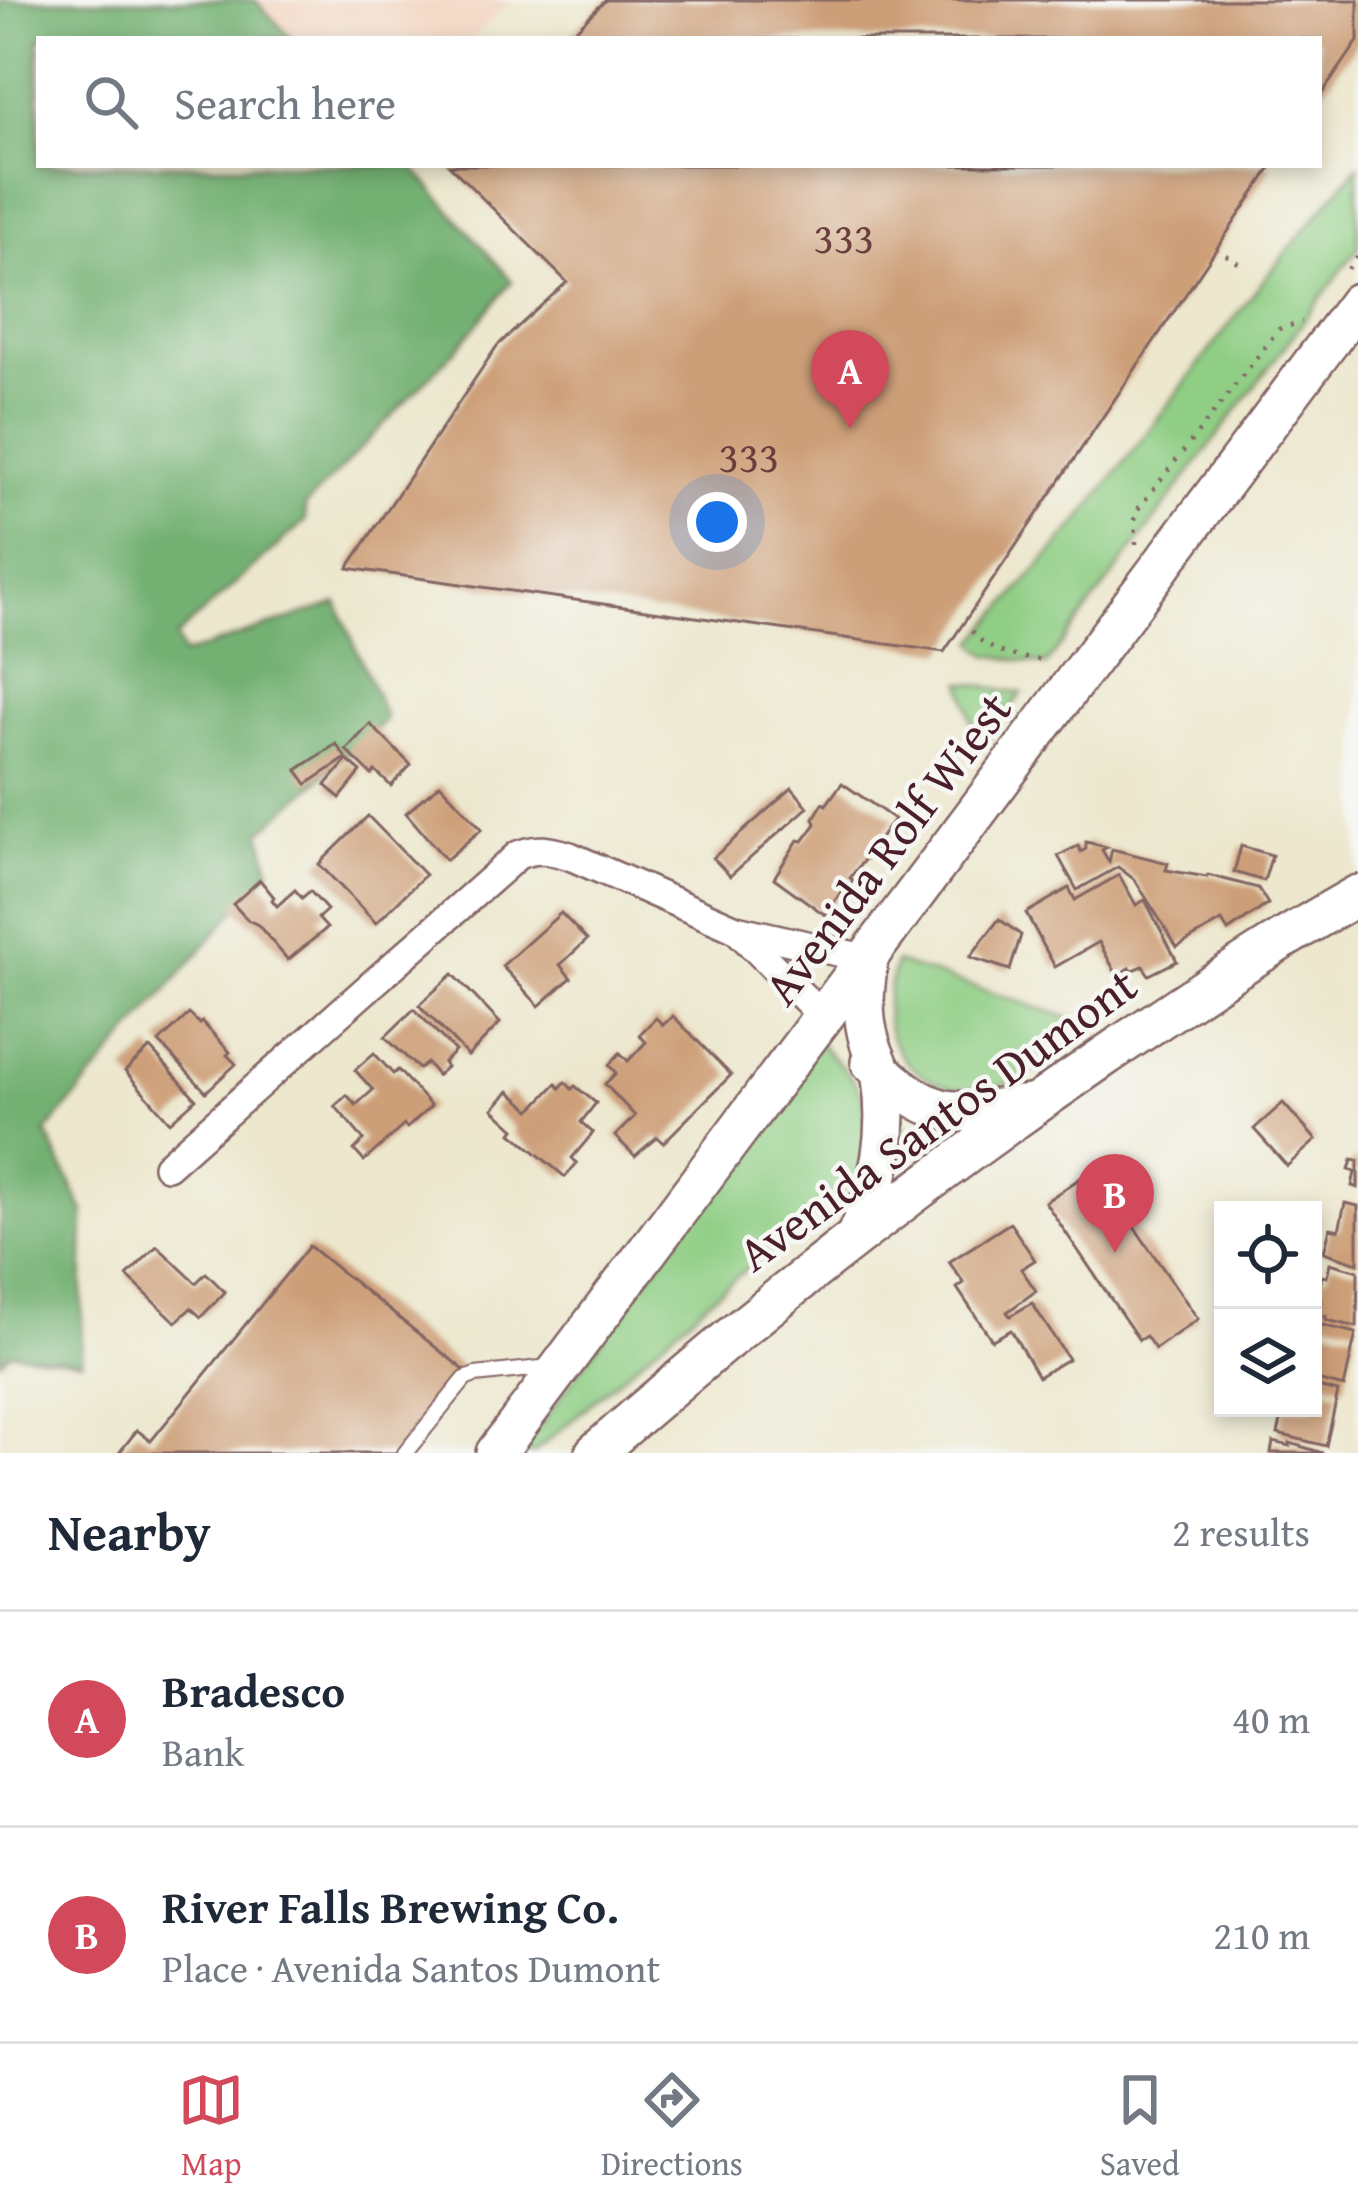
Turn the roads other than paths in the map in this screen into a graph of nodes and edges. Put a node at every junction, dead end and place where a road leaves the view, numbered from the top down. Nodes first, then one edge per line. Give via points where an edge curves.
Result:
1 (1358, 303) edge
2 (1358, 331) edge
3 (1313, 365) junction
4 (1358, 895) edge
5 (736, 929) junction
6 (868, 959) junction
7 (823, 1017) junction
8 (882, 1071) junction
9 (1035, 1104) junction
10 (167, 1166) dead end
11 (858, 1232) junction
12 (561, 1366) junction
13 (404, 1453) edge
14 (496, 1453) edge
15 (595, 1453) edge

1 - 3 main road, Avenida Rolf Wiest
2 - 3 main road
3 - 6 main road, Avenida Rolf Wiest
4 - 9 main road, Avenida Santos Dumont
5 - 6 street
5 - 7 street
5 - 10 street via 570,856 533,849 518,855
6 - 7 main road, Avenida Rolf Wiest
6 - 8 main road via 865,1023
7 - 8 main road
7 - 12 main road, Avenida Rolf Wiest
8 - 9 main road via 944,1111
8 - 11 main road via 884,1155
9 - 11 main road, Avenida Santos Dumont
11 - 15 main road, Avenida Santos Dumont
12 - 13 lane via 465,1379
12 - 14 main road, Avenida Rolf Wiest

